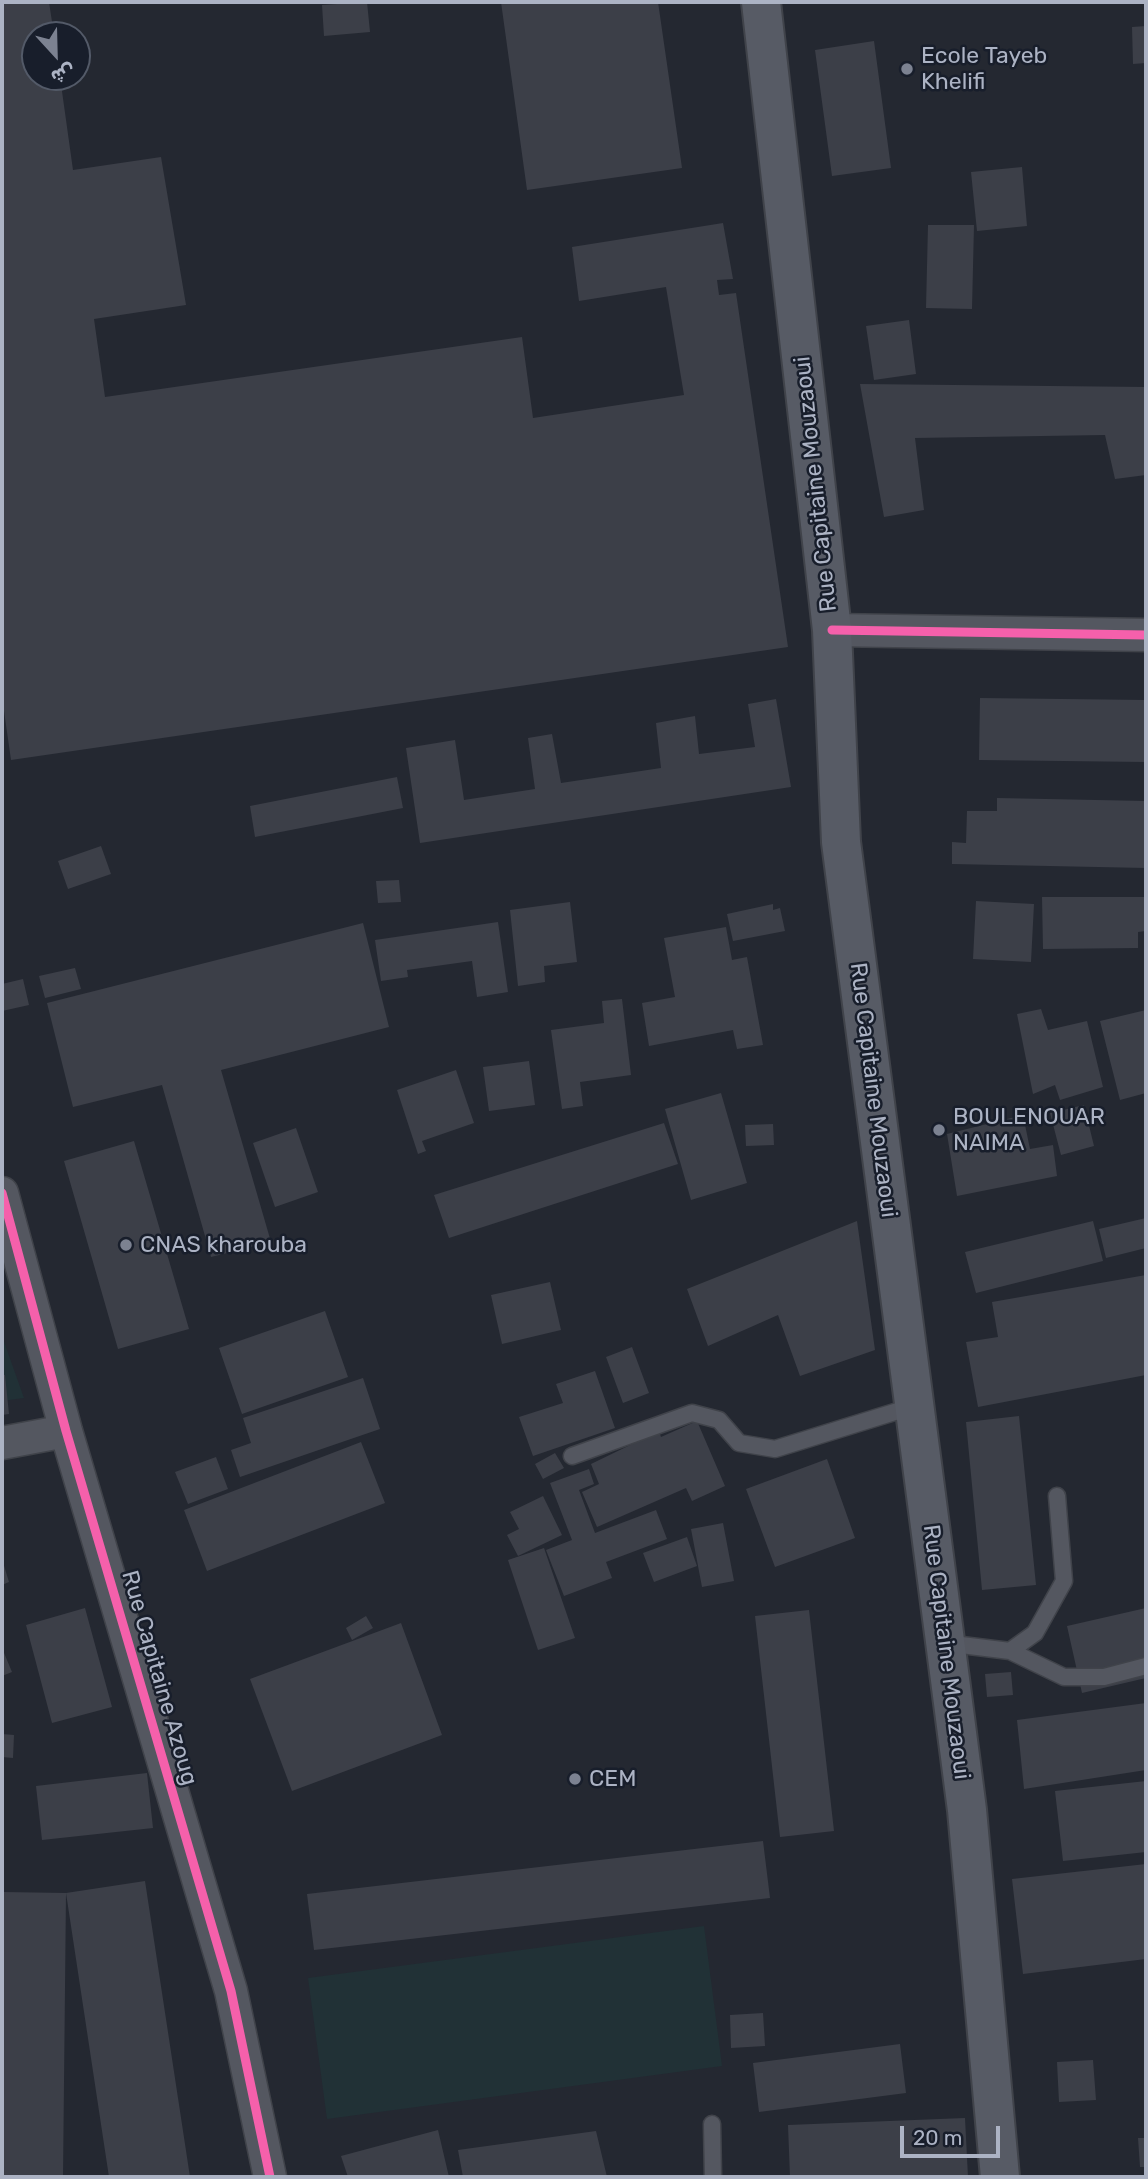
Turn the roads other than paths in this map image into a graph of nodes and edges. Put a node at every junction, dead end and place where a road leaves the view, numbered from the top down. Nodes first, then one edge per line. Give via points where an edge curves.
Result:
1 (761, 2) edge
2 (832, 630) junction
3 (1146, 635) edge
4 (2, 1193) edge
5 (914, 1406) junction
6 (66, 1431) junction
7 (2, 1443) edge
8 (572, 1456) dead end
9 (1057, 1496) dead end
10 (945, 1643) junction
11 (1010, 1651) junction
12 (1146, 1666) edge
13 (712, 2124) dead end
14 (270, 2177) edge
15 (713, 2177) edge
16 (1000, 2177) edge

1 - 2 main road, Rue Capitaine Mouzaoui
2 - 3 street
2 - 5 main road, Rue Capitaine Mouzaoui via 841,842
4 - 6 street, Rue Capitaine Azoug
5 - 8 lane via 775,1449 739,1443 719,1420 692,1413
5 - 10 main road, Rue Capitaine Mouzaoui
6 - 7 street
6 - 14 street, Rue Capitaine Azoug via 231,1991
9 - 11 lane via 1064,1581 1035,1633
10 - 11 lane
10 - 16 main road, Rue Capitaine Mouzaoui via 967,1810
11 - 12 lane via 1064,1678 1104,1677
13 - 15 lane

